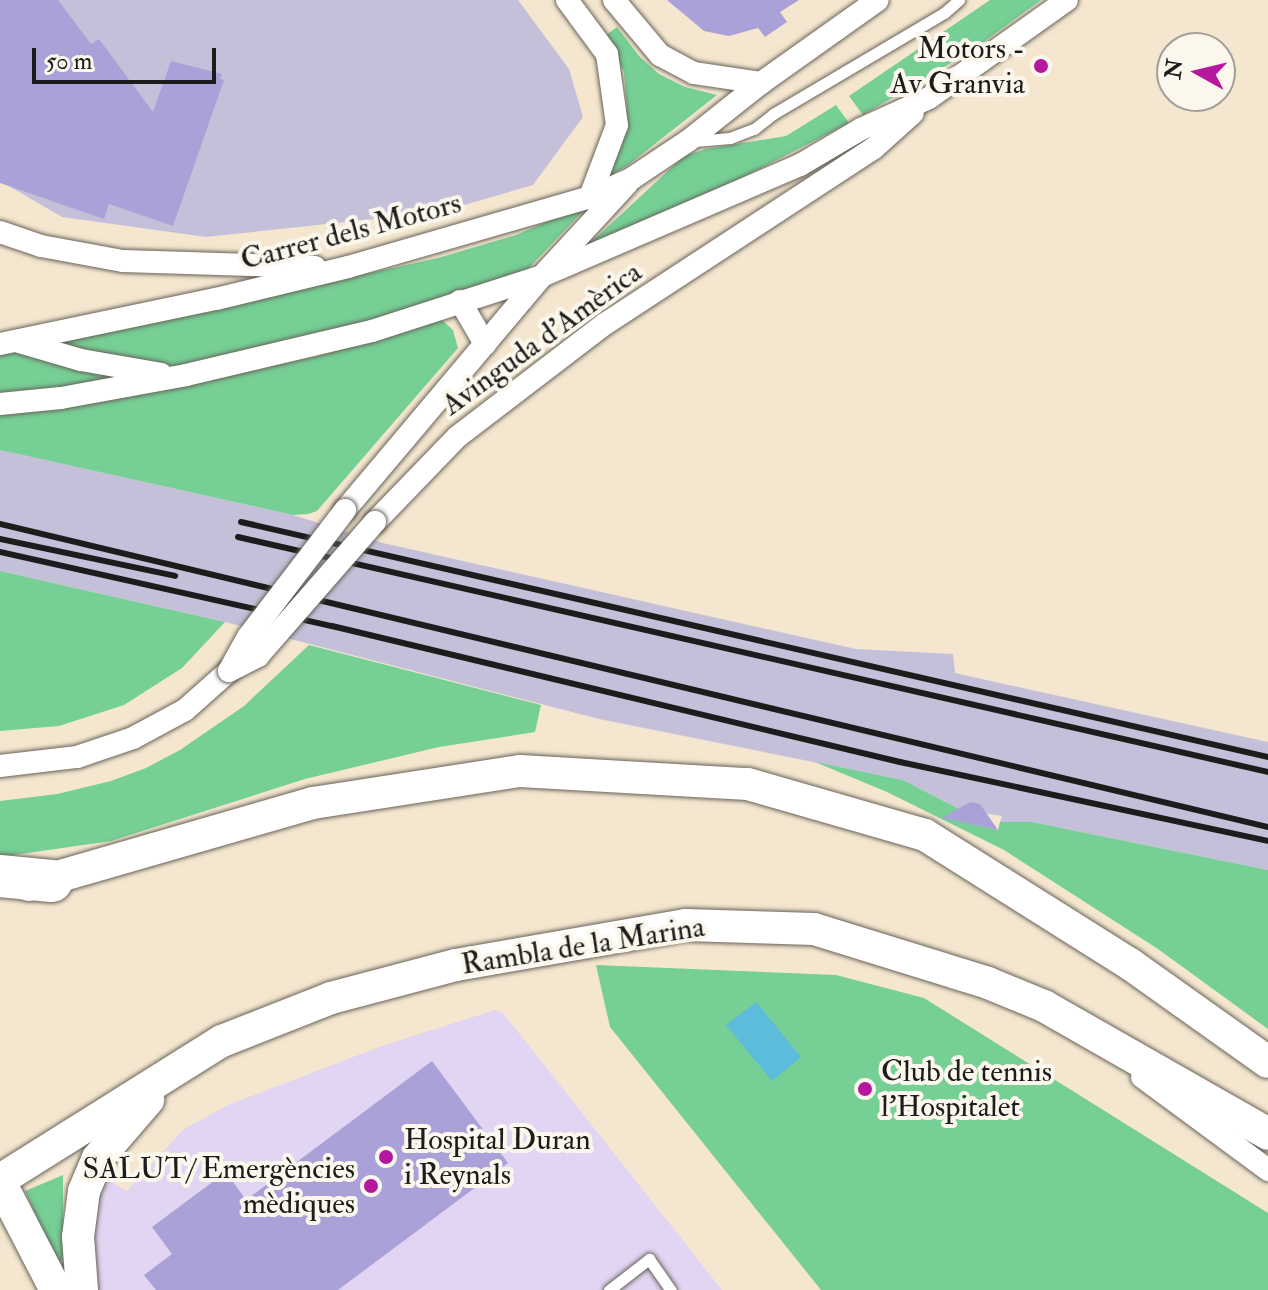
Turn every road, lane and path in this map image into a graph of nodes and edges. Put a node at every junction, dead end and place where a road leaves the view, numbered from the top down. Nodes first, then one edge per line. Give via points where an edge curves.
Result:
1 (567, 0) edge
2 (614, 0) edge
3 (878, 0) edge
4 (959, 0) edge
5 (1067, 0) edge
6 (761, 83) junction
7 (929, 98) junction
8 (688, 141) junction
9 (631, 179) junction
10 (590, 197) junction
11 (0, 232) edge
12 (348, 267) junction
13 (542, 276) junction
14 (460, 301) junction
15 (5, 339) edge
16 (485, 344) junction
17 (186, 375) junction
18 (0, 404) edge
19 (229, 671) junction
20 (0, 766) edge
21 (0, 876) edge
22 (52, 881) junction
23 (0, 887) edge
24 (1044, 1006) junction
25 (1268, 1062) edge
26 (174, 1073) junction
27 (1268, 1134) edge
28 (1268, 1170) edge
29 (0, 1181) edge
30 (56, 1290) edge
31 (82, 1290) edge
32 (609, 1290) edge
33 (671, 1290) edge

1 - 10 street via 607,54 617,125
2 - 6 street via 660,55 694,73
3 - 6 street, Carrer dels Motors
4 - 8 lane, Carrer dels Motors via 754,129 730,138
5 - 7 street, Carrer dels Motors
6 - 8 street, Carrer dels Motors
7 - 13 street, Carrer dels Motors via 800,165
7 - 19 street, Avinguda d'Amèrica, bridge via 874,148 605,324 469,428 375,522 258,656
8 - 9 street, Carrer dels Motors
9 - 10 street, Carrer dels Motors
9 - 13 street, Avinguda d'Amèrica
10 - 12 street, Carrer dels Motors
11 - 12 street via 41,246 123,261
12 - 15 street, Carrer dels Motors via 216,299
13 - 14 street, Carrer dels Motors
13 - 16 street, Avinguda d'Amèrica
14 - 16 street
14 - 17 street, Carrer dels Motors via 372,331
15 - 17 street, Carrer dels Motors via 130,370
16 - 19 street, Avinguda d'Amèrica, bridge via 345,510 248,637
17 - 18 street, Carrer dels Motors
19 - 20 street, Avinguda d'Amèrica via 185,710 133,738 77,757
21 - 22 highway
22 - 23 street
22 - 25 street via 313,803 520,771 748,784 925,835 1130,964
24 - 26 street, Rambla de la Marina via 988,983 814,929 686,925 456,965 331,998 222,1041
24 - 27 street, Rambla de la Marina
24 - 28 street
26 - 29 street, Rambla de la Marina
26 - 31 street via 98,1158 84,1191 78,1237
29 - 30 street
32 - 33 lane via 649,1259

